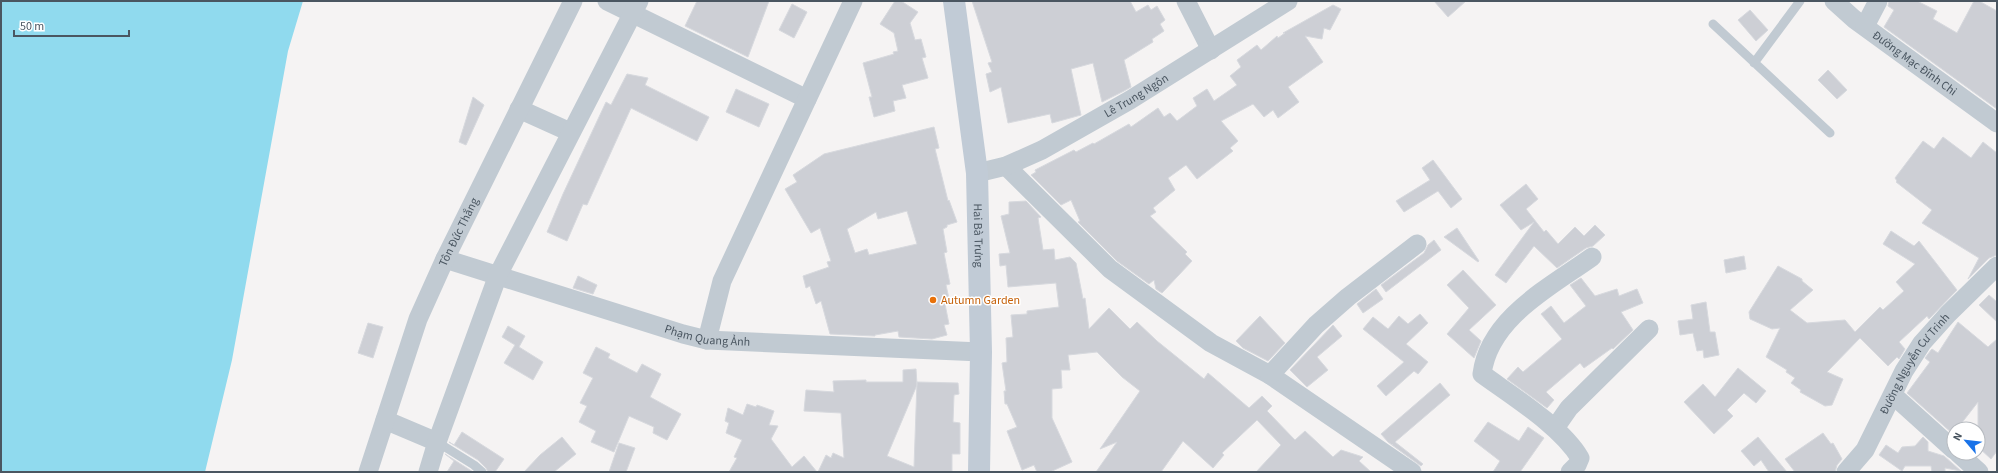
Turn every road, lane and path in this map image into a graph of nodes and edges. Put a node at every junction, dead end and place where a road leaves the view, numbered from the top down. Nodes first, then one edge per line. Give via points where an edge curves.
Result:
1 (573, 1) edge
2 (607, 1) edge
3 (853, 1) edge
4 (954, 1) edge
5 (1186, 1) edge
6 (1288, 1) edge
7 (1800, 1) edge
8 (1834, 1) edge
9 (1878, 1) edge
10 (636, 7) edge
11 (1713, 24) dead end
12 (1865, 26) junction
13 (1211, 50) junction
14 (1754, 63) junction
15 (807, 99) junction
16 (519, 109) junction
17 (1997, 124) edge
18 (570, 132) junction
19 (1830, 133) dead end
20 (1006, 166) junction
21 (977, 173) junction
22 (1417, 244) dead end
23 (1592, 257) dead end
24 (445, 258) junction
25 (1997, 266) edge
26 (498, 275) junction
27 (1649, 329) dead end
28 (707, 340) junction
29 (981, 352) junction
30 (1270, 375) junction
31 (1893, 395) junction
32 (385, 420) junction
33 (1555, 428) junction
34 (437, 442) junction
35 (1946, 443) edge
36 (1967, 461) edge
37 (368, 472) edge
38 (428, 472) edge
39 (482, 472) edge
40 (979, 472) edge
41 (1412, 472) edge
42 (1570, 472) edge
43 (1846, 472) edge
44 (1979, 472) edge

1 - 16 street, Tôn Đức Thắng
2 - 10 street
3 - 15 street
4 - 21 main road, Hai Bà Trưng
5 - 13 street
6 - 13 street, Lê Trung Ngôn
7 - 14 lane
8 - 12 street, Đường Mạc Đĩnh Chi
9 - 12 street
10 - 15 street
10 - 18 street
11 - 14 lane
12 - 17 street, Đường Mạc Đĩnh Chi
13 - 20 street, Lê Trung Ngôn via 1042,150
14 - 19 lane
15 - 28 street via 722,281
16 - 18 street
16 - 24 street, Tôn Đức Thắng
18 - 26 street
20 - 21 street, Lê Trung Ngôn
20 - 30 street via 1110,269 1212,343
21 - 29 main road, Hai Bà Trưng
22 - 30 street via 1316,325
23 - 33 street via 1515,312 1489,346 1483,360 1482,374
24 - 26 street, Phạm Quang Ảnh
24 - 32 street, Tôn Đức Thắng via 418,319
25 - 31 street, Đường Nguyễn Cư Trinh via 1922,343 1904,371
26 - 28 street, Phạm Quang Ảnh
26 - 34 street
27 - 33 street via 1569,408
28 - 29 street, Phạm Quang Ảnh
29 - 40 main road, Hai Bà Trưng
30 - 41 street
31 - 35 street
31 - 43 street, Đường Nguyễn Cư Trinh via 1865,450
32 - 34 street
32 - 37 street, Tôn Đức Thắng
33 - 42 street via 1580,458 1577,466
34 - 38 street
34 - 39 lane
36 - 44 street

